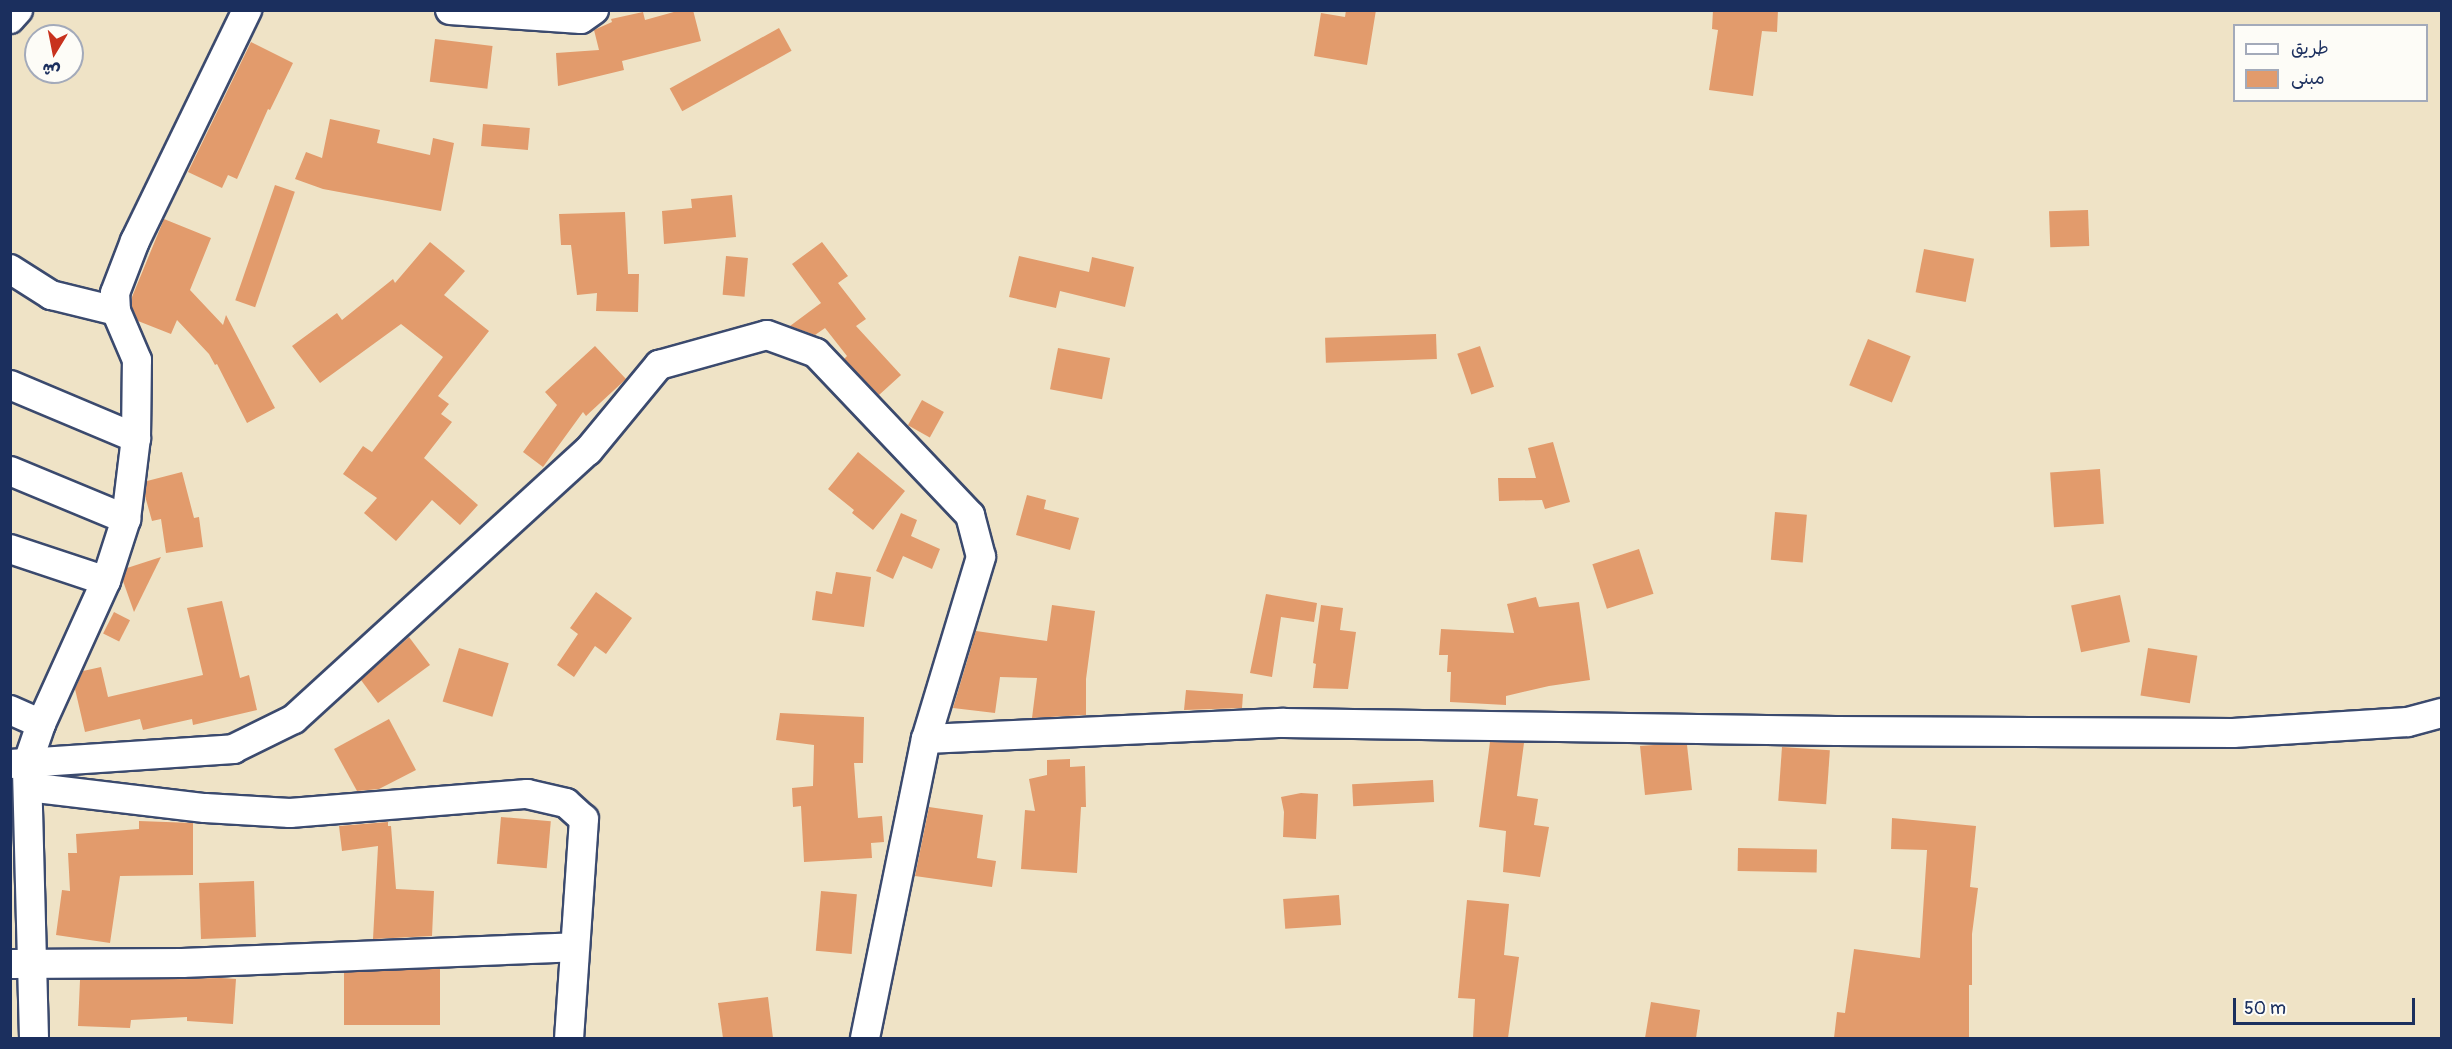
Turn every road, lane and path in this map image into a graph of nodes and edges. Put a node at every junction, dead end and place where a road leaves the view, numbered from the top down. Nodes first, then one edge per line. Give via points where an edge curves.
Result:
1 (18, 10) edge
2 (247, 10) edge
3 (450, 10) edge
4 (594, 10) edge
5 (10, 19) edge
6 (10, 269) edge
7 (116, 311) junction
8 (10, 386) edge
9 (136, 438) junction
10 (10, 471) edge
11 (126, 519) junction
12 (10, 549) edge
13 (106, 581) junction
14 (10, 710) edge
15 (2442, 713) edge
16 (41, 724) junction
17 (926, 739) junction
18 (22, 772) edge
19 (20, 891) edge
20 (575, 947) junction
21 (21, 963) edge
22 (26, 1028) edge
23 (569, 1038) edge
24 (865, 1038) edge

1 - 5 street
2 - 7 street via 124,266 115,293
3 - 4 street via 581,19
6 - 7 street via 51,295
7 - 9 street via 137,360
8 - 9 street
9 - 11 street
10 - 11 street
11 - 13 street
12 - 13 street
13 - 16 street
14 - 16 street
15 - 17 street via 2408,722 2233,734 1284,723
16 - 18 street
17 - 18 street via 981,557 970,515 816,353 766,335 659,365 588,451 294,720 233,748
17 - 24 street
18 - 19 street
18 - 20 street via 205,808 290,813 527,794 566,803 584,819
19 - 21 street
20 - 21 street via 182,963
20 - 23 street
21 - 22 street

